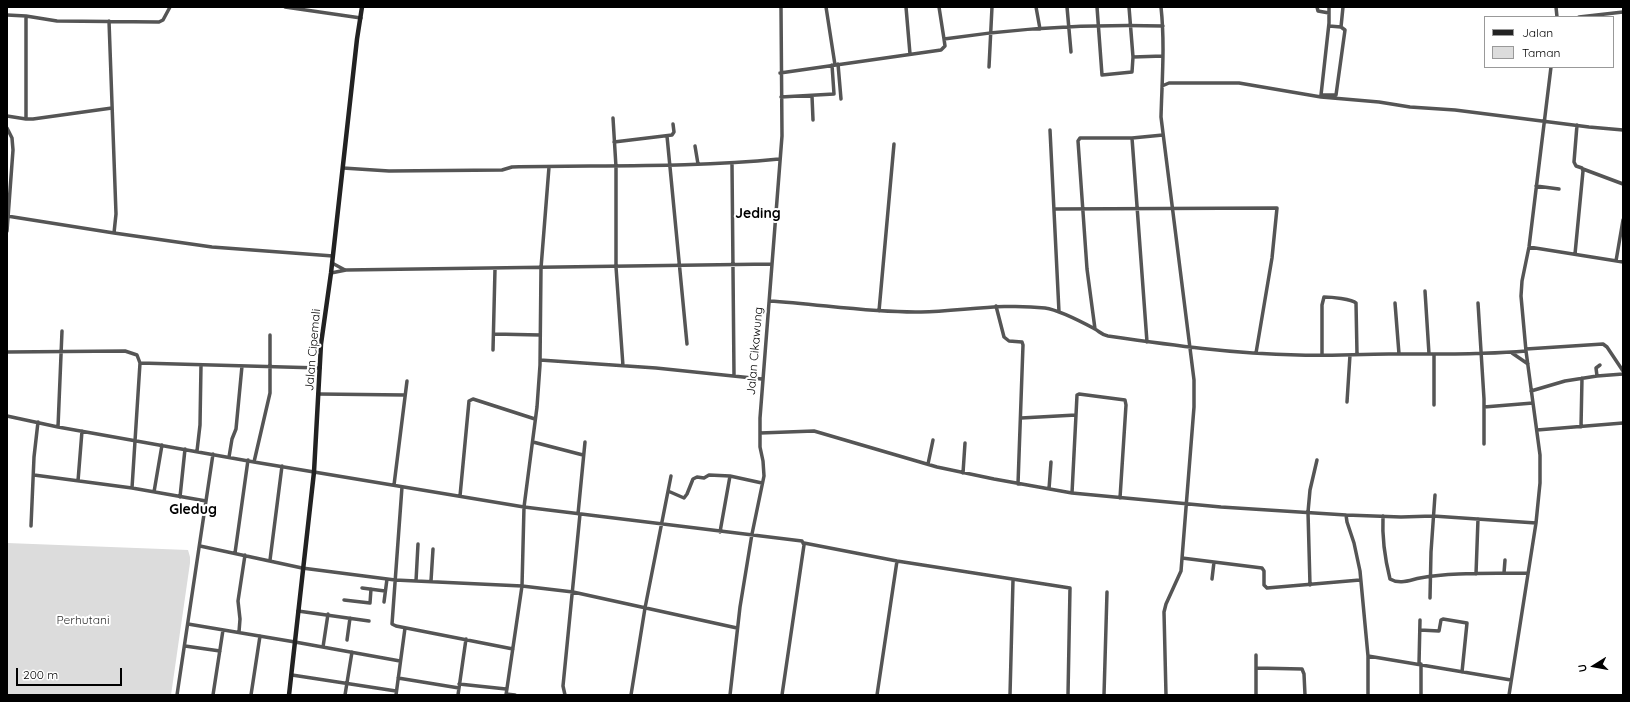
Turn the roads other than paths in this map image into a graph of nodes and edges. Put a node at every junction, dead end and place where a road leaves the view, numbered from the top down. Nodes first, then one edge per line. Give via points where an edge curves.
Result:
1 (170, 7) edge
2 (285, 7) edge
3 (362, 7) edge
4 (781, 7) edge
5 (826, 7) edge
6 (906, 7) edge
7 (939, 7) edge
8 (992, 7) edge
9 (1036, 7) edge
10 (1067, 7) edge
11 (1097, 7) edge
12 (1129, 7) edge
13 (1161, 7) edge
14 (1317, 7) edge
15 (1329, 7) edge
16 (1343, 7) edge
17 (1623, 12) edge
18 (1329, 13) junction
19 (7, 15) edge
20 (26, 16) junction
21 (1592, 16) edge
22 (360, 18) junction
23 (110, 21) junction
24 (1099, 25) junction
25 (1131, 25) junction
26 (1329, 25) junction
27 (1069, 26) junction
28 (1163, 26) junction
29 (1341, 26) junction
30 (1040, 29) junction
31 (990, 33) junction
32 (944, 39) junction
33 (1071, 52) dead end
34 (910, 54) junction
35 (1163, 56) junction
36 (1133, 57) junction
37 (835, 65) junction
38 (989, 67) dead end
39 (1552, 68) edge
40 (780, 73) junction
41 (1163, 76) junction
42 (1169, 83) junction
43 (1162, 86) junction
44 (812, 96) junction
45 (1321, 96) junction
46 (781, 97) junction
47 (841, 99) dead end
48 (112, 108) junction
49 (7, 116) edge
50 (613, 118) dead end
51 (26, 119) junction
52 (813, 120) dead end
53 (1544, 120) junction
54 (673, 124) dead end
55 (1577, 125) junction
56 (7, 128) edge
57 (1050, 130) dead end
58 (1623, 130) edge
59 (1163, 135) junction
60 (667, 136) junction
61 (1132, 138) junction
62 (614, 142) junction
63 (894, 144) dead end
64 (695, 146) dead end
65 (779, 160) junction
66 (698, 164) junction
67 (732, 164) junction
68 (671, 165) junction
69 (616, 167) junction
70 (343, 168) junction
71 (549, 168) junction
72 (1583, 169) junction
73 (1623, 184) edge
74 (1536, 186) junction
75 (1559, 189) dead end
76 (1173, 208) junction
77 (1055, 209) junction
78 (1083, 209) junction
79 (1138, 209) junction
80 (7, 217) edge
81 (1623, 220) edge
82 (7, 230) edge
83 (114, 234) junction
84 (1529, 247) junction
85 (1575, 254) junction
86 (333, 256) junction
87 (1616, 261) junction
88 (1623, 262) edge
89 (332, 264) junction
90 (772, 264) junction
91 (734, 265) junction
92 (680, 266) junction
93 (616, 267) junction
94 (541, 268) junction
95 (495, 269) junction
96 (346, 270) junction
97 (331, 273) junction
98 (1426, 291) dead end
99 (769, 301) junction
100 (1478, 302) dead end
101 (1395, 303) dead end
102 (996, 306) junction
103 (879, 311) junction
104 (1059, 312) junction
105 (1095, 329) junction
106 (62, 331) dead end
107 (270, 334) dead end
108 (494, 334) junction
109 (540, 335) junction
110 (1147, 342) junction
111 (687, 344) dead end
112 (1191, 347) junction
113 (493, 350) dead end
114 (1526, 350) junction
115 (62, 351) junction
116 (7, 352) edge
117 (1512, 352) junction
118 (1256, 353) junction
119 (1357, 354) junction
120 (1399, 354) junction
121 (1429, 354) junction
122 (1434, 354) junction
123 (1481, 354) junction
124 (1322, 355) junction
125 (1350, 355) junction
126 (540, 360) junction
127 (140, 363) junction
128 (1528, 364) junction
129 (201, 365) junction
130 (1600, 365) dead end
131 (242, 366) junction
132 (270, 366) junction
133 (623, 366) junction
134 (320, 368) junction
135 (1623, 371) edge
136 (1623, 374) edge
137 (734, 375) junction
138 (1597, 376) junction
139 (762, 378) junction
140 (1582, 378) junction
141 (406, 381) dead end
142 (1532, 391) junction
143 (318, 394) junction
144 (405, 395) junction
145 (1347, 402) dead end
146 (1533, 403) junction
147 (1434, 405) dead end
148 (1484, 407) junction
149 (1076, 415) junction
150 (7, 416) edge
151 (1021, 418) junction
152 (535, 419) junction
153 (38, 422) junction
154 (1623, 423) edge
155 (58, 427) junction
156 (1581, 427) junction
157 (1537, 430) junction
158 (82, 431) junction
159 (760, 432) junction
160 (134, 440) junction
161 (933, 440) dead end
162 (533, 442) junction
163 (585, 442) dead end
164 (965, 443) dead end
165 (1484, 444) dead end
166 (162, 445) junction
167 (185, 449) junction
168 (197, 451) junction
169 (213, 454) junction
170 (583, 455) junction
171 (229, 457) junction
172 (248, 460) junction
173 (1317, 460) dead end
174 (254, 462) junction
175 (1051, 462) dead end
176 (928, 464) junction
177 (282, 466) junction
178 (314, 472) junction
179 (963, 473) junction
180 (34, 475) junction
181 (671, 476) dead end
182 (730, 476) junction
183 (78, 481) junction
184 (762, 483) junction
185 (1018, 484) junction
186 (394, 485) junction
187 (402, 486) junction
188 (132, 488) junction
189 (1049, 489) junction
190 (668, 490) junction
191 (154, 492) junction
192 (1072, 492) junction
193 (1435, 495) dead end
194 (460, 496) junction
195 (180, 497) junction
196 (1120, 498) junction
197 (206, 501) junction
198 (1186, 504) junction
199 (524, 507) junction
200 (1308, 512) junction
201 (579, 514) junction
202 (1346, 515) junction
203 (1383, 516) junction
204 (1433, 516) junction
205 (1478, 519) junction
206 (1536, 523) junction
207 (661, 525) junction
208 (30, 526) dead end
209 (720, 532) junction
210 (752, 534) junction
211 (804, 543) junction
212 (418, 544) dead end
213 (200, 546) junction
214 (433, 549) dead end
215 (235, 553) junction
216 (245, 555) junction
217 (1182, 558) junction
218 (270, 560) junction
219 (1505, 560) dead end
220 (897, 561) junction
221 (1214, 562) junction
222 (302, 568) junction
223 (1527, 573) junction
224 (1476, 574) junction
225 (1504, 574) junction
226 (1431, 577) junction
227 (387, 579) junction
228 (1212, 579) dead end
229 (395, 580) junction
230 (1013, 580) junction
231 (1360, 580) junction
232 (416, 581) junction
233 (431, 581) junction
234 (522, 586) junction
235 (1310, 586) junction
236 (362, 588) dead end
237 (371, 589) junction
238 (386, 591) junction
239 (573, 592) junction
240 (1107, 592) dead end
241 (1430, 598) dead end
242 (344, 600) dead end
243 (384, 602) dead end
244 (645, 608) junction
245 (298, 611) junction
246 (328, 614) junction
247 (350, 618) junction
248 (1420, 620) dead end
249 (369, 621) dead end
250 (188, 624) junction
251 (405, 628) junction
252 (737, 628) junction
253 (223, 630) junction
254 (1420, 630) junction
255 (239, 632) junction
256 (260, 636) junction
257 (466, 639) junction
258 (347, 640) dead end
259 (295, 642) junction
260 (185, 646) junction
261 (323, 647) junction
262 (513, 649) junction
263 (220, 650) junction
264 (352, 652) junction
265 (1256, 656) dead end
266 (1368, 656) junction
267 (400, 661) junction
268 (1420, 665) junction
269 (1256, 668) junction
270 (1462, 672) junction
271 (292, 674) junction
272 (398, 678) junction
273 (1511, 680) junction
274 (347, 684) junction
275 (459, 686) junction
276 (396, 693) edge
277 (506, 693) edge
278 (178, 695) edge
279 (213, 695) edge
280 (251, 695) edge
281 (289, 695) edge
282 (345, 695) edge
283 (458, 695) edge
284 (515, 695) edge
285 (565, 695) edge
286 (631, 695) edge
287 (730, 695) edge
288 (782, 695) edge
289 (877, 695) edge
290 (1010, 695) edge
291 (1068, 695) edge
292 (1104, 695) edge
293 (1166, 695) edge
294 (1256, 695) edge
295 (1305, 695) edge
296 (1368, 695) edge
297 (1421, 695) edge
298 (1509, 695) edge

1 - 23 street via 158,22
2 - 22 street
3 - 22 main road, Jalan Cipemali
4 - 40 street, Jalan Cikawung
5 - 37 street
6 - 34 street
7 - 32 street
8 - 31 street
9 - 30 street
10 - 27 street
11 - 24 street
12 - 25 street
13 - 28 street
14 - 18 street via 1318,10
15 - 18 street
16 - 29 street
17 - 21 street
18 - 26 street
19 - 20 street
20 - 23 street via 57,21
20 - 51 street
22 - 70 main road, Jalan Cipemali
23 - 48 street
24 - 25 street
24 - 27 street
24 - 36 street via 1102,75 1133,72
25 - 28 street
25 - 36 street
26 - 29 street
26 - 45 street
27 - 30 street
27 - 33 street
28 - 35 street
29 - 45 street via 1345,30 1337,93 1334,96
30 - 31 street
31 - 32 street
31 - 38 street
32 - 34 street via 945,46 941,50
34 - 37 street
35 - 36 street
35 - 41 street
37 - 40 street
37 - 44 street via 835,93
37 - 47 street
39 - 53 street
40 - 46 street, Jalan Cikawung
41 - 42 street
41 - 43 street
42 - 43 street
42 - 45 street via 1238,83
43 - 59 street
44 - 46 street
44 - 52 street
45 - 53 street
46 - 65 street, Jalan Cikawung via 782,136
48 - 51 street
48 - 83 street via 116,214
49 - 51 street
50 - 62 street
53 - 55 street
53 - 74 street
54 - 60 street via 673,134
55 - 58 street
55 - 72 street via 1574,162
56 - 80 street via 13,144
57 - 77 street
59 - 61 street
59 - 76 street
60 - 62 street
60 - 68 street
61 - 78 street via 1078,140
61 - 79 street
62 - 69 street
63 - 103 street
64 - 66 street
65 - 67 street
65 - 90 street, Jalan Cikawung
66 - 67 street
66 - 68 street
67 - 91 street
68 - 69 street
68 - 92 street
69 - 71 street
69 - 93 street
70 - 71 street via 389,171
70 - 86 main road, Jalan Cipemali
71 - 94 street
72 - 73 street
72 - 85 street
74 - 75 street
74 - 84 street
76 - 79 street
76 - 112 street
76 - 118 street via 1277,208 1272,258
77 - 78 street
77 - 104 street
78 - 79 street
78 - 105 street
79 - 110 street
80 - 82 street
80 - 83 street
81 - 87 street
83 - 86 street via 212,247
84 - 85 street
84 - 114 street via 1522,281 1521,305
85 - 87 street
86 - 89 main road, Jalan Cipemali
87 - 88 street
89 - 96 street
89 - 97 main road, Jalan Cipemali
90 - 91 street
90 - 99 street, Jalan Cikawung
91 - 92 street
91 - 137 street
92 - 93 street
92 - 111 street
93 - 94 street
93 - 133 street
94 - 95 street
94 - 109 street
95 - 96 street
95 - 108 street
96 - 97 street
97 - 134 main road, Jalan Cipemali
98 - 121 street
99 - 103 street
99 - 139 street, Jalan Cikawung
100 - 123 street
101 - 120 street
102 - 103 street via 952,311
102 - 104 street via 1045,308
102 - 151 street via 1004,337 1010,341 1022,342 1024,345
104 - 105 street
105 - 110 street via 1108,336
106 - 115 street
107 - 132 street
108 - 109 street
108 - 113 street
109 - 126 street
110 - 112 street
112 - 118 street
112 - 198 street via 1194,407
114 - 117 street
114 - 128 street
114 - 135 street via 1603,344
115 - 116 street
115 - 127 street via 125,352 137,355
115 - 155 street
117 - 123 street
117 - 128 street
118 - 124 street
119 - 120 street
119 - 124 street via 1356,303 1352,300 1324,297
119 - 125 street
120 - 121 street
121 - 122 street
122 - 123 street
122 - 147 street
123 - 148 street
124 - 125 street
125 - 145 street
126 - 133 street
126 - 152 street
127 - 129 street
127 - 160 street
128 - 142 street
129 - 131 street
129 - 168 street
130 - 138 street via 1596,368
131 - 132 street
131 - 171 street via 236,429
132 - 134 street
132 - 174 street via 270,393
133 - 137 street
134 - 143 main road, Jalan Cipemali
136 - 138 street
137 - 139 street
138 - 140 street
139 - 159 street, Jalan Cikawung
140 - 142 street
140 - 156 street
141 - 144 street
142 - 146 street
143 - 144 street
143 - 178 main road, Jalan Cipemali
144 - 186 street
146 - 148 street
146 - 157 street
148 - 165 street
149 - 151 street
149 - 192 street
149 - 196 street via 1076,395 1079,394 1125,400
150 - 153 street
151 - 185 street
152 - 162 street
152 - 194 street via 473,399 469,400
153 - 155 street
153 - 180 street
154 - 156 street
155 - 158 street
156 - 157 street
157 - 206 street via 1541,468
158 - 160 street
158 - 183 street
159 - 176 street via 814,431
159 - 184 street, Jalan Cikawung via 764,471
160 - 166 street
160 - 188 street
161 - 176 street
162 - 170 street
162 - 199 street
163 - 170 street
164 - 179 street
166 - 167 street
166 - 191 street
167 - 168 street
167 - 195 street
168 - 169 street
169 - 171 street
169 - 197 street
170 - 201 street
171 - 172 street
172 - 174 street
172 - 215 street
173 - 200 street
174 - 177 street
175 - 189 street
176 - 179 street
177 - 178 street
177 - 218 street
178 - 186 street
178 - 222 main road, Jalan Cipemali
179 - 185 street
180 - 183 street
180 - 208 street
181 - 190 street
182 - 184 street
182 - 190 street via 709,475 695,478 684,498
182 - 209 street
183 - 188 street
184 - 210 street, Jalan Cikawung
185 - 189 street
186 - 187 street
187 - 194 street
187 - 229 street
188 - 191 street
189 - 192 street
190 - 207 street
191 - 195 street
192 - 196 street
193 - 204 street
194 - 199 street
195 - 197 street
196 - 198 street
197 - 213 street
198 - 200 street
198 - 217 street
199 - 201 street
199 - 234 street
200 - 202 street
200 - 235 street
201 - 207 street
201 - 239 street
202 - 203 street
202 - 231 street via 1357,554
203 - 204 street
203 - 226 street via 1390,579 1399,582
204 - 205 street
204 - 226 street
205 - 206 street
205 - 224 street
206 - 223 street
207 - 209 street
207 - 244 street
209 - 210 street
210 - 211 street
210 - 252 street, Jalan Cikawung
211 - 220 street
211 - 288 street
212 - 232 street
213 - 215 street
213 - 250 street
214 - 233 street
215 - 216 street
216 - 218 street
216 - 255 street via 238,601
217 - 221 street
217 - 293 street via 1180,575 1164,612
218 - 222 street
219 - 225 street
220 - 230 street
220 - 289 street
221 - 228 street
221 - 235 street via 1260,567 1264,570 1266,588
222 - 227 street
222 - 245 main road, Jalan Cipemali
223 - 225 street
223 - 273 street
224 - 225 street
224 - 226 street
226 - 241 street
227 - 229 street
227 - 238 street
229 - 232 street
229 - 251 street via 392,623
230 - 290 street
230 - 291 street via 1070,588
231 - 235 street
231 - 266 street
232 - 233 street
233 - 234 street
234 - 239 street
234 - 262 street
236 - 237 street
237 - 238 street
237 - 242 street via 370,603
238 - 243 street
239 - 244 street
239 - 285 street via 563,686
240 - 292 street
244 - 252 street
244 - 286 street
245 - 246 street
245 - 259 main road, Jalan Cipemali
246 - 247 street
246 - 261 street
247 - 249 street
247 - 258 street
248 - 254 street
250 - 253 street
250 - 260 street
251 - 257 street
251 - 267 street
252 - 287 street, Jalan Cikawung
253 - 255 street
253 - 263 street
254 - 268 street
254 - 270 street via 1438,631 1443,619 1467,623
255 - 256 street
256 - 259 street
256 - 280 street
257 - 262 street
257 - 275 street
259 - 261 street
259 - 271 main road, Jalan Cipemali
260 - 263 street
260 - 278 street
261 - 264 street
262 - 277 street
263 - 279 street
264 - 267 street
264 - 274 street
265 - 269 street
266 - 268 street
266 - 296 street
267 - 272 street
268 - 270 street
268 - 297 street
269 - 294 street
269 - 295 street via 1302,669
270 - 273 street
271 - 274 street
271 - 281 main road, Jalan Cipemali
272 - 275 street
272 - 276 street
273 - 298 street
274 - 276 street
274 - 282 street
275 - 277 street
275 - 283 street
277 - 284 street

